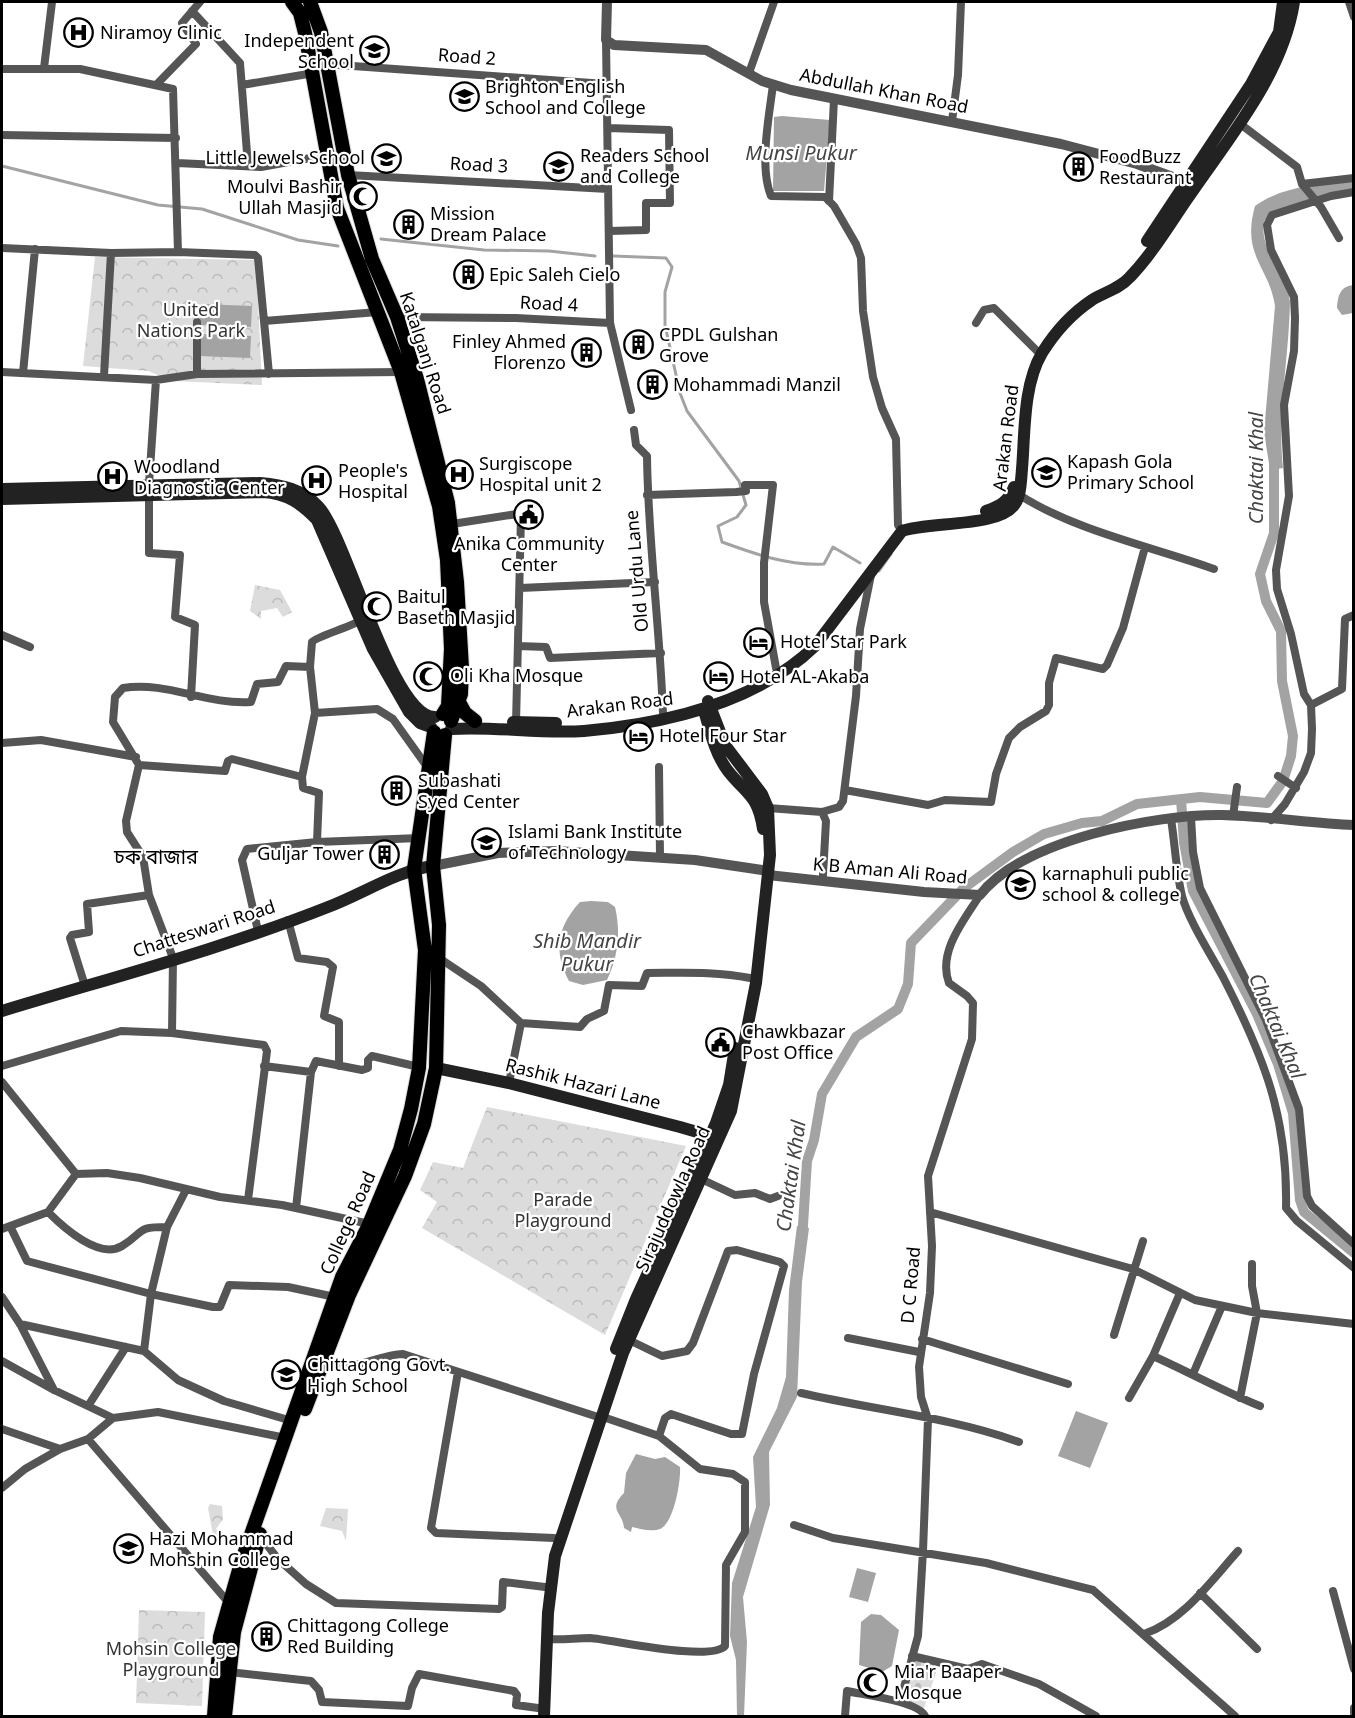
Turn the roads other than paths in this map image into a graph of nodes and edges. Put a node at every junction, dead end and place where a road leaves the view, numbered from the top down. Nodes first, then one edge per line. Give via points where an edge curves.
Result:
1 (52, 2) edge
2 (200, 2) edge
3 (292, 2) edge
4 (309, 2) edge
5 (607, 2) edge
6 (774, 2) edge
7 (961, 2) edge
8 (1283, 2) edge
9 (1294, 2) edge
10 (1349, 2) edge
11 (192, 11) junction
12 (1353, 17) edge
13 (606, 40) junction
14 (327, 63) junction
15 (44, 68) junction
16 (312, 68) junction
17 (2, 69) edge
18 (748, 73) junction
19 (606, 84) junction
20 (156, 85) junction
21 (242, 85) junction
22 (773, 85) junction
23 (834, 99) junction
24 (952, 121) junction
25 (1239, 123) junction
26 (608, 128) junction
27 (2, 135) edge
28 (176, 138) junction
29 (327, 155) junction
30 (177, 163) junction
31 (248, 166) junction
32 (348, 174) junction
33 (1353, 178) edge
34 (1191, 184) junction
35 (1302, 184) junction
36 (608, 189) junction
37 (1353, 192) edge
38 (1316, 200) junction
39 (829, 201) junction
40 (609, 231) junction
41 (1339, 238) dead end
42 (2, 248) edge
43 (35, 249) junction
44 (178, 252) junction
45 (111, 253) junction
46 (378, 312) junction
47 (397, 317) junction
48 (264, 321) junction
49 (197, 322) dead end
50 (976, 323) dead end
51 (610, 324) junction
52 (1037, 351) junction
53 (2, 372) edge
54 (401, 372) junction
55 (23, 373) junction
56 (196, 374) junction
57 (269, 374) junction
58 (104, 376) junction
59 (156, 380) junction
60 (631, 410) dead end
61 (634, 430) dead end
62 (2, 489) edge
63 (149, 489) junction
64 (647, 495) junction
65 (1018, 495) junction
66 (2, 499) edge
67 (452, 524) junction
68 (900, 528) junction
69 (1145, 547) junction
70 (1214, 569) dead end
71 (870, 574) junction
72 (655, 582) junction
73 (520, 588) junction
74 (1353, 615) edge
75 (363, 620) junction
76 (2, 634) edge
77 (518, 646) junction
78 (30, 647) dead end
79 (661, 653) junction
80 (310, 667) junction
81 (776, 668) junction
82 (191, 697) junction
83 (459, 702) junction
84 (706, 705) junction
85 (1311, 705) junction
86 (315, 713) junction
87 (663, 714) junction
88 (475, 721) junction
89 (516, 723) junction
90 (441, 725) junction
91 (2, 743) edge
92 (137, 761) junction
93 (659, 767) dead end
94 (428, 768) junction
95 (1278, 776) dead end
96 (302, 777) junction
97 (1237, 787) dead end
98 (1296, 788) junction
99 (845, 790) junction
100 (764, 811) junction
101 (822, 812) junction
102 (1233, 816) junction
103 (1191, 817) junction
104 (1171, 819) junction
105 (1271, 820) junction
106 (1353, 825) edge
107 (420, 838) junction
108 (317, 842) junction
109 (660, 857) junction
110 (433, 866) junction
111 (414, 869) junction
112 (766, 871) junction
113 (823, 875) junction
114 (926, 889) junction
115 (982, 892) junction
116 (149, 895) junction
117 (288, 920) junction
118 (258, 931) junction
119 (173, 958) junction
120 (439, 958) junction
121 (750, 978) junction
122 (85, 986) junction
123 (2, 1011) edge
124 (521, 1023) junction
125 (172, 1033) junction
126 (2, 1066) edge
127 (264, 1066) junction
128 (339, 1066) junction
129 (419, 1067) junction
130 (436, 1068) junction
131 (311, 1072) junction
132 (2, 1082) edge
133 (509, 1083) junction
134 (714, 1139) junction
135 (76, 1174) junction
136 (701, 1179) junction
137 (186, 1190) junction
138 (778, 1196) dead end
139 (248, 1200) junction
140 (296, 1208) junction
141 (48, 1212) junction
142 (930, 1212) junction
143 (6, 1227) edge
144 (167, 1227) junction
145 (374, 1230) junction
146 (1143, 1241) dead end
147 (1353, 1244) edge
148 (1252, 1264) dead end
149 (1353, 1268) edge
150 (1133, 1269) junction
151 (1180, 1293) junction
152 (151, 1294) junction
153 (2, 1297) edge
154 (335, 1298) junction
155 (1222, 1306) junction
156 (1257, 1313) junction
157 (20, 1323) junction
158 (1353, 1324) edge
159 (1114, 1335) dead end
160 (848, 1338) dead end
161 (922, 1340) junction
162 (633, 1342) dead end
163 (126, 1347) junction
164 (144, 1351) junction
165 (919, 1352) junction
166 (1153, 1356) junction
167 (2, 1360) edge
168 (322, 1364) junction
169 (458, 1372) junction
170 (1193, 1374) junction
171 (1068, 1384) dead end
172 (54, 1390) junction
173 (801, 1393) dead end
174 (1129, 1398) dead end
175 (1240, 1398) junction
176 (87, 1406) junction
177 (1260, 1406) dead end
178 (599, 1416) junction
179 (113, 1418) junction
180 (928, 1419) junction
181 (292, 1422) junction
182 (2, 1429) edge
183 (659, 1436) junction
184 (286, 1438) junction
185 (88, 1439) junction
186 (1020, 1442) dead end
187 (60, 1449) junction
188 (2, 1488) edge
189 (794, 1525) dead end
190 (260, 1535) junction
191 (554, 1538) junction
192 (923, 1551) junction
193 (1238, 1551) dead end
194 (545, 1587) junction
195 (1333, 1591) dead end
196 (1200, 1593) junction
197 (228, 1602) junction
198 (1144, 1634) junction
199 (548, 1639) junction
200 (1257, 1649) dead end
201 (912, 1656) junction
202 (1353, 1669) edge
203 (229, 1672) junction
204 (900, 1702) junction
205 (1353, 1708) edge
206 (1353, 1713) edge
207 (540, 1714) edge
208 (214, 1716) edge
209 (225, 1716) edge
210 (845, 1716) edge
211 (925, 1716) edge
212 (1096, 1716) edge
213 (1235, 1716) edge

1 - 15 street
2 - 11 street
3 - 16 main road, Katalganj Road via 300,12
4 - 14 main road, Katalganj Road via 321,32
5 - 13 street
6 - 18 street
7 - 24 street
8 - 34 main road, Arakan Road via 1279,32
9 - 25 main road, Arakan Road via 1285,43
10 - 12 street
11 - 20 street via 182,23 196,44
11 - 21 street via 240,63
13 - 18 street, Abdullah Khan Road via 627,47 706,50
13 - 19 street
14 - 16 street, Road 2
14 - 19 street, Road 2
14 - 32 main road, Katalganj Road
15 - 17 street
15 - 20 street via 81,69
16 - 21 street, Road 2
16 - 29 main road, Katalganj Road
18 - 22 street, Abdullah Khan Road
19 - 26 street
20 - 28 street via 173,89
21 - 31 street
22 - 23 street, Abdullah Khan Road
22 - 39 street via 767,146 767,187 771,196 825,197
23 - 24 street, Abdullah Khan Road
23 - 39 street
24 - 34 street, Abdullah Khan Road via 1089,150
25 - 34 main road, Arakan Road
25 - 35 street via 1297,167
26 - 36 street
26 - 40 street via 669,130 670,202 646,203 646,231
27 - 28 street
28 - 30 street
29 - 31 street
29 - 46 main road, Katalganj Road via 337,208
30 - 31 street
30 - 44 street
32 - 36 street, Road 3
32 - 47 main road, Katalganj Road via 372,259
33 - 35 street
34 - 52 main road, Arakan Road via 1132,265 1062,318
34 - 65 main road, Arakan Road via 1128,279 1068,318 1041,354 1031,384
35 - 38 street
36 - 40 street
37 - 38 street
38 - 41 street
38 - 85 street via 1272,215 1267,225 1271,250 1294,297 1296,318 1284,405 1289,496 1276,570 1277,589 1292,634 1304,694
39 - 68 street via 861,258 863,311 873,377 896,439
40 - 51 street
42 - 43 street
43 - 45 street
43 - 55 street
44 - 45 street
44 - 48 street via 255,255
45 - 58 street
46 - 48 street
46 - 54 main road, Katalganj Road
47 - 51 street, Road 4
47 - 67 main road, Katalganj Road via 422,399
48 - 57 street
49 - 56 street
50 - 52 street via 984,310 994,308
51 - 60 street
52 - 68 main road, Arakan Road via 1026,392 1016,482 1010,498 978,514 912,520
53 - 55 street
54 - 57 street
54 - 90 main road, Katalganj Road via 439,506 447,560 451,683
55 - 58 street
56 - 57 street
56 - 59 street
58 - 59 street
59 - 63 street
61 - 64 street, Old Urdu Lane via 636,445 647,456
62 - 63 main road
63 - 66 main road
63 - 75 main road via 260,483 286,486 304,494 327,517
63 - 82 street via 149,553 180,555 175,617 195,625
64 - 72 street, Old Urdu Lane
64 - 81 street via 746,492 745,484 773,485 764,602
65 - 68 main road, Arakan Road via 1007,512 986,519
65 - 69 street via 1088,529
67 - 73 street via 521,516
67 - 83 main road, Katalganj Road via 461,645
68 - 71 main road, Arakan Road
68 - 81 main road, Arakan Road via 813,641
69 - 70 street
69 - 99 street via 1124,628 1107,665 1103,669 1056,658 1049,683 1049,705 1038,718 1009,738 991,802 945,800 928,805
71 - 84 main road, Arakan Road via 800,661
71 - 99 street via 860,629
72 - 73 street
72 - 79 street, Old Urdu Lane
73 - 77 street
74 - 85 street via 1345,619 1342,689
75 - 80 street via 314,639
75 - 90 main road via 409,712 420,723
76 - 78 street
77 - 79 street via 546,647 550,658
77 - 89 street
79 - 87 street, Old Urdu Lane
80 - 82 street via 286,666 278,682 257,684 250,702
80 - 86 street
81 - 84 main road, Arakan Road
82 - 92 street via 164,688 118,690 113,722
83 - 88 main road
83 - 90 main road, Katalganj Road
84 - 87 main road, Arakan Road
84 - 90 main road, Arakan Road via 662,721 583,731 530,732
84 - 100 main road, Sirajuddowla Road via 725,745 762,794
85 - 98 street via 1311,753
86 - 94 street via 377,709 386,713
86 - 96 street
87 - 89 main road, Arakan Road via 581,723
88 - 89 main road, Arakan Road
88 - 90 main road, Arakan Road
90 - 94 main road, College Road
90 - 110 main road, College Road
91 - 92 street via 41,740
92 - 96 street via 225,771 232,759
92 - 116 street via 126,821 127,832 143,857
93 - 109 street
94 - 107 main road, College Road
95 - 98 street
96 - 108 street via 303,788 319,793
97 - 102 street
98 - 105 street
99 - 101 street via 839,807
100 - 101 street
100 - 112 main road, Sirajuddowla Road via 770,831
101 - 113 street via 826,821
102 - 103 street
102 - 105 street
103 - 104 street, K B Aman Ali Road
103 - 147 street via 1200,888 1266,1020 1299,1109 1307,1196 1312,1206
104 - 115 street, K B Aman Ali Road via 1094,833 1040,853 1002,873
104 - 149 street via 1182,897 1248,1026 1271,1087 1283,1136 1286,1208
105 - 106 street
107 - 108 street
107 - 111 main road, College Road
108 - 118 street via 243,852
109 - 110 street via 556,851 498,853
109 - 112 street
110 - 111 main road, Chatteswari Road
110 - 120 main road, College Road
111 - 117 main road, Chatteswari Road via 328,908
111 - 129 main road, College Road via 425,950
112 - 113 street, K B Aman Ali Road
112 - 114 street, K B Aman Ali Road
112 - 121 main road, Sirajuddowla Road
112 - 134 main road, Sirajuddowla Road via 759,961 738,1084
113 - 114 street, K B Aman Ali Road
114 - 115 street, K B Aman Ali Road
115 - 142 street, D C Road via 949,949 945,968 949,983 973,1003 972,1039 954,1103 931,1162
116 - 119 street
116 - 122 street via 87,904 89,932 70,938
117 - 118 main road, Chatteswari Road
117 - 128 street via 298,958 327,962 333,967 324,1016 339,1022
118 - 119 main road, Chatteswari Road
119 - 122 main road, Chatteswari Road
119 - 125 street
120 - 124 street via 481,986
120 - 130 main road, College Road
121 - 124 street via 711,972 647,973 642,986 609,985 604,1011 580,1027
121 - 134 main road, Sirajuddowla Road
122 - 123 main road, Chatteswari Road
124 - 133 street
125 - 126 street via 121,1031
125 - 127 street via 264,1045
127 - 131 street
127 - 139 street
128 - 129 street via 366,1070 372,1056
128 - 131 street via 316,1061
129 - 145 main road, College Road via 400,1150
130 - 133 main road, Rashik Hazari Lane
130 - 145 main road, College Road via 424,1124
131 - 140 street
132 - 135 street
133 - 134 main road, Rashik Hazari Lane
134 - 136 main road, Sirajuddowla Road
134 - 178 main road, Sirajuddowla Road via 623,1329
135 - 137 street via 107,1173
135 - 141 street
136 - 138 street via 735,1194 754,1193 770,1199
136 - 178 main road, Sirajuddowla Road
137 - 139 street
137 - 144 street
139 - 140 street
140 - 145 street via 365,1223
141 - 143 street
141 - 144 street via 66,1230 109,1249 120,1247 143,1227
142 - 150 street
142 - 161 street, D C Road via 930,1293
143 - 152 street via 27,1261
144 - 152 street
145 - 154 main road, College Road via 342,1277
145 - 168 main road, College Road
146 - 150 street
148 - 156 street
150 - 151 street
150 - 159 street
151 - 155 street
151 - 166 street
152 - 154 street via 213,1307 220,1306 229,1285 288,1287
152 - 164 street
153 - 157 street
154 - 181 main road, College Road
155 - 156 street
155 - 170 street
156 - 158 street
156 - 175 street
157 - 163 street
157 - 172 street
160 - 165 street
161 - 165 street, D C Road
161 - 171 street
162 - 183 street via 662,1356 687,1351 728,1251 737,1250 784,1266 742,1434 671,1414 665,1418
163 - 164 street
163 - 176 street
164 - 181 street via 178,1380 224,1401
165 - 180 street, D C Road via 921,1397
166 - 170 street
166 - 174 street
167 - 172 street
168 - 169 street via 353,1366 403,1354
168 - 190 main road, College Road
169 - 178 street
169 - 191 street via 431,1528 436,1533
170 - 175 street
172 - 176 street
173 - 180 street
175 - 177 street
176 - 179 street
178 - 183 street
178 - 191 main road, Sirajuddowla Road
178 - 199 main road, Sirajuddowla Road via 555,1556
179 - 184 street via 158,1412
179 - 185 street
180 - 186 street via 982,1429
180 - 192 street, D C Road
181 - 184 main road, College Road
182 - 187 street
183 - 199 street via 700,1468 733,1474 745,1482 745,1532 726,1565 725,1646 695,1653 590,1638
184 - 197 main road, College Road
185 - 187 street
185 - 197 street
187 - 188 street
189 - 192 street via 832,1538
190 - 194 street via 299,1578 336,1603 499,1609 503,1582
190 - 203 main road, College Road via 234,1632
191 - 194 main road, Sirajuddowla Road
192 - 198 street via 1093,1590
192 - 201 street, D C Road via 918,1636
193 - 196 street
194 - 207 main road, Sirajuddowla Road via 540,1629
195 - 202 street
196 - 198 street via 1161,1628
196 - 200 street
197 - 208 main road, College Road via 220,1637
198 - 213 street
199 - 207 main road, Sirajuddowla Road
201 - 204 street, D C Road
201 - 212 street via 968,1669 982,1664 1039,1684
203 - 207 street via 311,1681 322,1702 408,1706 419,1674 514,1691 516,1705
203 - 209 main road, College Road
204 - 210 street via 847,1691
204 - 211 street
205 - 206 street

